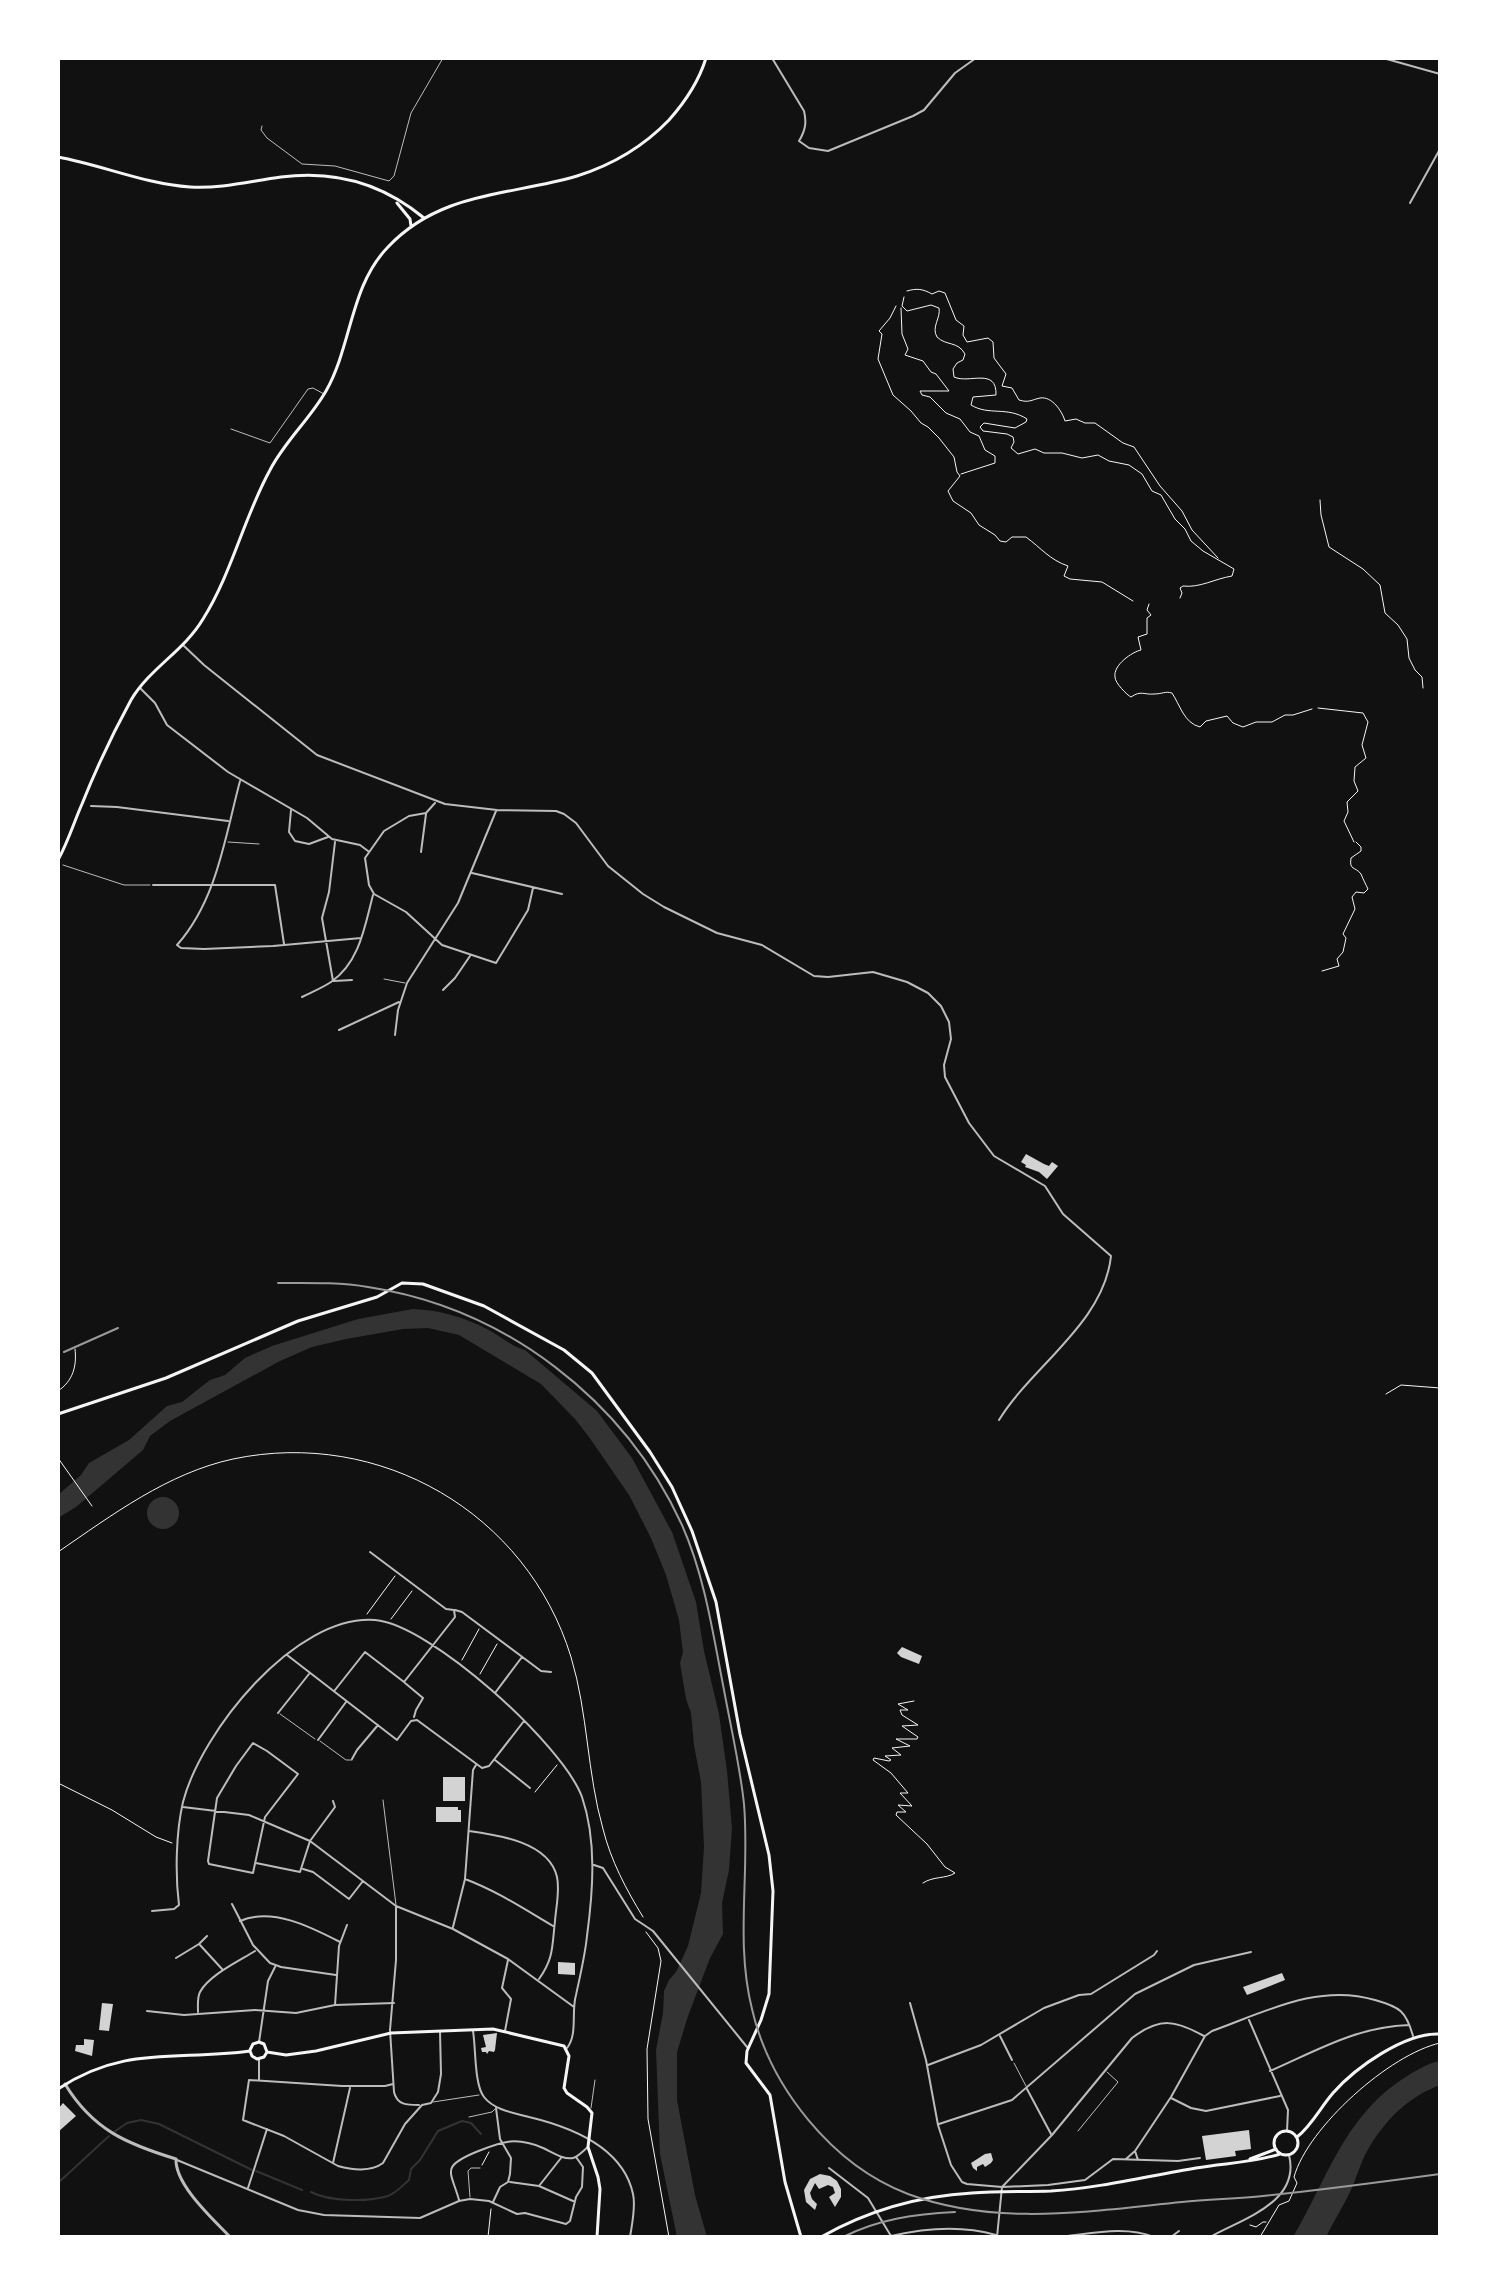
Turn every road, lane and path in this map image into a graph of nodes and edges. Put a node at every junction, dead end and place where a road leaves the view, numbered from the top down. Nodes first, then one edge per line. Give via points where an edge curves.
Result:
1 (443, 58) edge
2 (706, 58) edge
3 (772, 58) edge
4 (976, 58) edge
5 (1383, 58) edge
6 (1440, 74) edge
7 (262, 126) dead end
8 (1440, 149) edge
9 (58, 157) edge
10 (392, 198) junction
11 (1410, 203) dead end
12 (424, 218) junction
13 (411, 226) junction
14 (907, 291) dead end
15 (904, 297) dead end
16 (896, 306) dead end
17 (901, 308) dead end
18 (324, 394) junction
19 (231, 429) dead end
20 (960, 476) junction
21 (1320, 500) dead end
22 (1221, 560) junction
23 (1180, 598) dead end
24 (1133, 601) dead end
25 (1149, 604) dead end
26 (183, 645) junction
27 (139, 687) junction
28 (1423, 688) dead end
29 (1318, 708) dead end
30 (1312, 709) dead end
31 (240, 781) junction
32 (437, 801) junction
33 (91, 806) dead end
34 (291, 810) junction
35 (497, 810) junction
36 (426, 813) junction
37 (229, 821) junction
38 (328, 836) junction
39 (336, 840) junction
40 (225, 842) junction
41 (259, 844) dead end
42 (368, 852) junction
43 (421, 852) dead end
44 (58, 860) edge
45 (63, 865) dead end
46 (471, 873) junction
47 (153, 885) joint
48 (211, 886) junction
49 (533, 888) junction
50 (374, 894) junction
51 (562, 894) dead end
52 (361, 938) junction
53 (434, 938) junction
54 (326, 942) junction
55 (284, 945) junction
56 (471, 955) junction
57 (1322, 971) dead end
58 (384, 979) dead end
59 (352, 980) dead end
60 (333, 981) junction
61 (407, 983) junction
62 (443, 990) dead end
63 (302, 997) dead end
64 (400, 1002) junction
65 (339, 1030) dead end
66 (395, 1035) dead end
67 (75, 1349) dead end
68 (1440, 1388) edge
69 (58, 1391) edge
70 (1386, 1394) dead end
71 (58, 1414) edge
72 (999, 1420) dead end
73 (58, 1458) edge
74 (92, 1505) dead end
75 (58, 1552) edge
76 (370, 1552) dead end
77 (398, 1572) junction
78 (416, 1586) junction
79 (454, 1610) junction
80 (367, 1620) junction
81 (388, 1622) junction
82 (481, 1626) junction
83 (500, 1640) junction
84 (433, 1646) junction
85 (287, 1655) junction
86 (522, 1657) junction
87 (458, 1665) junction
88 (551, 1672) dead end
89 (310, 1673) junction
90 (477, 1679) junction
91 (404, 1682) junction
92 (334, 1692) junction
93 (495, 1694) junction
94 (347, 1701) junction
95 (914, 1701) dead end
96 (278, 1713) joint
97 (415, 1719) junction
98 (524, 1720) junction
99 (378, 1725) junction
100 (318, 1740) junction
101 (352, 1759) joint
102 (494, 1760) junction
103 (560, 1760) junction
104 (477, 1764) junction
105 (58, 1783) edge
106 (530, 1788) joint
107 (383, 1800) dead end
108 (333, 1801) dead end
109 (182, 1807) junction
110 (215, 1810) junction
111 (264, 1821) junction
112 (469, 1831) junction
113 (310, 1841) junction
114 (179, 1844) junction
115 (255, 1863) junction
116 (593, 1865) junction
117 (302, 1869) junction
118 (465, 1879) junction
119 (364, 1881) junction
120 (923, 1883) dead end
121 (232, 1904) dead end
122 (396, 1906) junction
123 (152, 1911) dead end
124 (240, 1921) junction
125 (645, 1924) junction
126 (347, 1925) dead end
127 (554, 1927) junction
128 (453, 1929) junction
129 (207, 1936) dead end
130 (340, 1942) junction
131 (199, 1944) junction
132 (256, 1950) junction
133 (1157, 1951) dead end
134 (1251, 1952) dead end
135 (176, 1958) dead end
136 (508, 1959) junction
137 (276, 1966) junction
138 (223, 1970) junction
139 (336, 1975) junction
140 (538, 1980) junction
141 (394, 2003) junction
142 (910, 2003) dead end
143 (335, 2005) junction
144 (574, 2007) junction
145 (263, 2010) junction
146 (147, 2011) dead end
147 (198, 2014) junction
148 (1248, 2018) junction
149 (1410, 2025) junction
150 (473, 2030) junction
151 (440, 2031) junction
152 (505, 2031) junction
153 (391, 2033) junction
154 (1440, 2034) edge
155 (1000, 2036) junction
156 (1205, 2036) junction
157 (1413, 2037) junction
158 (259, 2042) junction
159 (1440, 2043) edge
160 (567, 2048) junction
161 (748, 2048) junction
162 (250, 2051) junction
163 (267, 2052) junction
164 (259, 2059) junction
165 (1012, 2060) joint
166 (927, 2066) junction
167 (1105, 2071) junction
168 (1270, 2071) junction
169 (259, 2080) junction
170 (595, 2080) dead end
171 (65, 2084) junction
172 (393, 2084) junction
173 (350, 2086) junction
174 (58, 2089) edge
175 (1027, 2089) junction
176 (482, 2094) junction
177 (1282, 2096) junction
178 (1171, 2097) junction
179 (431, 2103) junction
180 (422, 2105) junction
181 (496, 2107) junction
182 (590, 2111) junction
183 (469, 2117) dead end
184 (938, 2125) junction
185 (267, 2128) junction
186 (1078, 2131) dead end
187 (1287, 2131) junction
188 (1052, 2135) junction
189 (1297, 2137) junction
190 (589, 2140) junction
191 (501, 2142) junction
192 (588, 2147) junction
193 (1276, 2149) junction
194 (1135, 2151) junction
195 (489, 2154) dead end
196 (1280, 2154) junction
197 (1289, 2155) junction
198 (561, 2157) junction
199 (576, 2157) junction
200 (1200, 2158) dead end
201 (176, 2159) junction
202 (1126, 2160) junction
203 (1246, 2160) junction
204 (1138, 2161) junction
205 (333, 2163) junction
206 (483, 2163) dead end
207 (480, 2168) dead end
208 (829, 2168) dead end
209 (508, 2182) junction
210 (539, 2186) junction
211 (1001, 2188) junction
212 (248, 2190) junction
213 (470, 2199) junction
214 (459, 2201) junction
215 (575, 2201) junction
216 (493, 2202) junction
217 (490, 2210) dead end
218 (1245, 2220) junction
219 (1268, 2223) junction
220 (1179, 2231) dead end
221 (891, 2235) edge
222 (996, 2236) edge
223 (1073, 2236) edge
224 (230, 2237) edge
225 (488, 2237) edge
226 (597, 2237) edge
227 (630, 2237) edge
228 (669, 2237) edge
229 (801, 2237) edge
230 (821, 2237) edge
231 (1059, 2237) edge
232 (1154, 2237) edge
233 (1171, 2237) edge
234 (1210, 2237) edge
235 (1260, 2237) edge

1 - 7 lane via 411,113 389,181 335,166 302,164 262,133
2 - 12 main road via 674,114 623,156 578,176 468,199
3 - 4 street via 804,111 805,131 799,141 828,151 924,110 955,73
5 - 6 street
8 - 11 street
9 - 10 main road via 194,187 331,176 359,181
10 - 12 main road
10 - 13 main road
12 - 13 main road
13 - 18 main road via 373,266
14 - 22 path via 943,291 956,320 963,323 964,339 993,342 994,358 1006,374 1002,386 1012,388 1022,402 1047,399 1067,422 1095,423 1134,447 1192,530
15 - 22 path via 907,311 939,308 935,334 965,354 953,369 954,377 981,377 996,387 996,395 973,397 971,405 1027,419 1015,428 984,423 983,431 1013,437 1011,451 1018,454 1035,449 1082,458 1098,455 1129,465 1161,495 1191,541
16 - 20 path via 879,331 877,354 884,375 893,395 954,457
17 - 20 path via 905,355 923,361 949,391 920,391 922,395 960,419 995,456 995,463
18 - 19 lane via 308,389 270,443
18 - 26 main road via 269,471 208,611
20 - 24 path via 949,496 1000,541 1026,537 1068,566 1064,576 1102,582
21 - 28 path via 1329,547 1380,585 1385,613 1407,639
22 - 23 path via 1233,568 1233,575 1199,587 1183,586
25 - 30 path via 1147,634 1138,637 1142,649 1123,659 1115,673 1130,697 1172,693 1191,723 1200,727 1227,716 1243,727
26 - 27 main road
26 - 32 street via 317,755
27 - 31 street via 167,725
27 - 44 main road
29 - 57 path via 1363,713 1368,722 1362,745 1366,758 1355,767 1358,791 1347,802 1344,821 1362,850 1350,866 1360,872 1367,890 1352,897 1355,911 1343,930 1339,966
31 - 34 street
31 - 37 street
32 - 35 street
32 - 36 street
33 - 37 street
34 - 38 street
34 - 38 street via 289,832 295,841 309,844
35 - 46 street
35 - 72 street via 564,814 583,830 608,866 650,899 717,933 766,948 809,974 873,972 925,990 941,1006 950,1027 946,1081 969,1123 998,1159 1045,1186 1063,1214 1111,1256 1093,1309
36 - 42 street via 388,827
36 - 43 street
37 - 40 street
38 - 39 street
39 - 42 street
39 - 54 street via 322,918
40 - 41 lane
40 - 48 street
42 - 50 street via 365,865
45 - 47 lane via 124,885
46 - 49 street
46 - 53 street
47 - 48 street
48 - 55 street via 275,885
48 - 55 street via 195,922 177,945 196,950
49 - 51 street
49 - 56 street via 528,910 496,963
50 - 52 street
50 - 53 street via 406,912
52 - 54 street
52 - 60 street
53 - 56 street
53 - 61 street
54 - 55 street
54 - 60 street
56 - 62 street
58 - 61 lane
59 - 60 street
60 - 63 street
61 - 64 street
64 - 65 street
64 - 66 street
67 - 69 path via 72,1376
68 - 70 path via 1401,1385
71 - 161 main road via 166,1378 402,1283 467,1298 564,1350 592,1373 672,1487 716,1602 773,1891 770,1987
73 - 74 path
75 - 125 path via 134,1501 190,1472 273,1453 361,1460 402,1473 460,1504 521,1561 564,1636 602,1829
76 - 77 street
77 - 78 street
77 - 80 path
78 - 79 street
78 - 81 path
79 - 82 street
79 - 84 street via 455,1617
80 - 81 street
80 - 85 street via 324,1631
81 - 84 street
82 - 83 street
82 - 87 path
83 - 86 street
83 - 90 path
84 - 87 street
84 - 91 street
85 - 89 street
85 - 109 street via 225,1719 196,1769
86 - 88 street
86 - 93 street
87 - 90 street
89 - 92 street
89 - 96 street
90 - 93 street
91 - 92 street via 365,1652
91 - 97 street via 423,1698
92 - 94 street
93 - 98 street
94 - 99 street
94 - 100 street
95 - 120 path via 898,1704 908,1710 900,1710 902,1715 918,1725 902,1726 917,1739 896,1739 910,1746 892,1748 901,1755 885,1756 891,1760 873,1760 908,1793 900,1793 912,1806 898,1805 906,1812 896,1815 955,1873
96 - 100 lane
97 - 99 street via 397,1740
97 - 104 street
98 - 102 street
98 - 103 street
99 - 101 street
100 - 101 lane
102 - 104 street via 485,1768
102 - 106 street
103 - 106 path via 536,1792
103 - 116 street via 584,1805
104 - 112 street
105 - 114 path via 156,1837
107 - 122 lane
108 - 113 street via 332,1812
109 - 110 street
109 - 114 street
110 - 111 street
110 - 111 street via 228,1779 255,1743 298,1774
110 - 115 street via 209,1864 253,1873
111 - 113 street
111 - 115 street
112 - 118 street
112 - 127 street via 525,1845 549,1861 557,1880
113 - 117 street
113 - 119 street
114 - 123 street via 179,1905
115 - 117 street via 296,1873
116 - 125 street via 603,1868 627,1909
116 - 144 street
117 - 119 street via 349,1899
118 - 127 street
118 - 128 street
119 - 122 street
121 - 124 street
122 - 128 street
122 - 141 street
124 - 130 street via 257,1916 289,1920
124 - 132 street
125 - 161 street
125 - 228 path via 661,1961 647,2049 647,2095
126 - 130 street
127 - 140 street via 551,1960
128 - 136 street
129 - 131 street
130 - 139 street
131 - 135 street
131 - 138 street
132 - 137 street
132 - 138 street
133 - 155 street via 1091,1994 1044,2008
134 - 175 street via 1194,1965 1135,1994
136 - 140 street
136 - 152 street via 502,1988 511,1999
137 - 139 street
137 - 145 street
138 - 147 street via 200,1992
139 - 143 street
140 - 144 street
141 - 143 street
141 - 153 street
142 - 166 street
143 - 145 street via 296,2013
144 - 160 street
145 - 147 street
145 - 158 street
146 - 147 street
148 - 149 street via 1305,1998 1339,1994 1390,2005
148 - 156 street
148 - 168 street
149 - 157 street
149 - 168 street via 1354,2033
150 - 151 main road
150 - 152 main road
150 - 176 street
151 - 153 main road
151 - 179 street via 441,2074
152 - 160 main road
153 - 163 main road via 316,2051
153 - 172 street
154 - 157 main road
155 - 165 street
155 - 166 street
156 - 167 street via 1183,2024 1162,2023 1139,2033
156 - 178 street
157 - 189 main road via 1350,2077
158 - 162 main road
158 - 163 main road
159 - 219 path via 1386,2070 1334,2114 1302,2159 1289,2201 1281,2203
160 - 182 main road via 564,2088
161 - 229 main road via 748,2067 770,2095
162 - 164 main road
162 - 171 main road via 131,2058
163 - 164 main road
164 - 169 street
165 - 175 lane
166 - 184 street
167 - 186 lane via 1118,2082
167 - 188 street
168 - 177 street
169 - 173 street
169 - 185 street via 249,2080 243,2120
170 - 182 lane
171 - 174 main road
171 - 201 street via 114,2136
172 - 173 street
172 - 180 street via 396,2100
173 - 205 street
175 - 184 street via 1012,2100
175 - 188 street
176 - 179 lane
176 - 181 street
177 - 178 street via 1206,2111
177 - 187 street
178 - 194 street
179 - 180 street
180 - 205 street via 377,2167
181 - 183 lane
181 - 190 street
181 - 191 street
182 - 190 main road
184 - 211 street via 962,2182
185 - 205 street
185 - 212 street
187 - 189 main road
187 - 193 main road via 1276,2137
188 - 211 street
189 - 197 main road via 1298,2148
190 - 192 main road
190 - 227 street via 615,2157 628,2178 634,2202
191 - 198 street via 531,2144
191 - 209 street via 511,2158
191 - 214 street via 452,2168 450,2178
192 - 199 street
192 - 226 main road via 600,2189
193 - 196 main road
193 - 203 main road
194 - 202 street
194 - 204 street
195 - 206 path
196 - 197 main road
196 - 203 main road
197 - 218 street via 1290,2174 1282,2190 1270,2205
198 - 199 street
198 - 210 street
199 - 215 street via 584,2169
200 - 204 street
201 - 212 street
201 - 224 street via 183,2182
202 - 204 street
202 - 211 street via 1113,2159 1085,2180
203 - 230 main road via 1069,2189 926,2198 853,2220
207 - 213 lane via 468,2171
208 - 221 street via 868,2198
209 - 210 street
209 - 216 street
210 - 215 street
211 - 222 street
212 - 214 street via 304,2212 337,2216 420,2218
213 - 214 street
213 - 216 street
215 - 216 street via 566,2224 517,2214
217 - 225 path
218 - 219 path via 1256,2227
218 - 234 street
219 - 235 path
220 - 233 street
221 - 222 street via 947,2229
223 - 231 street
223 - 232 street via 1128,2232

